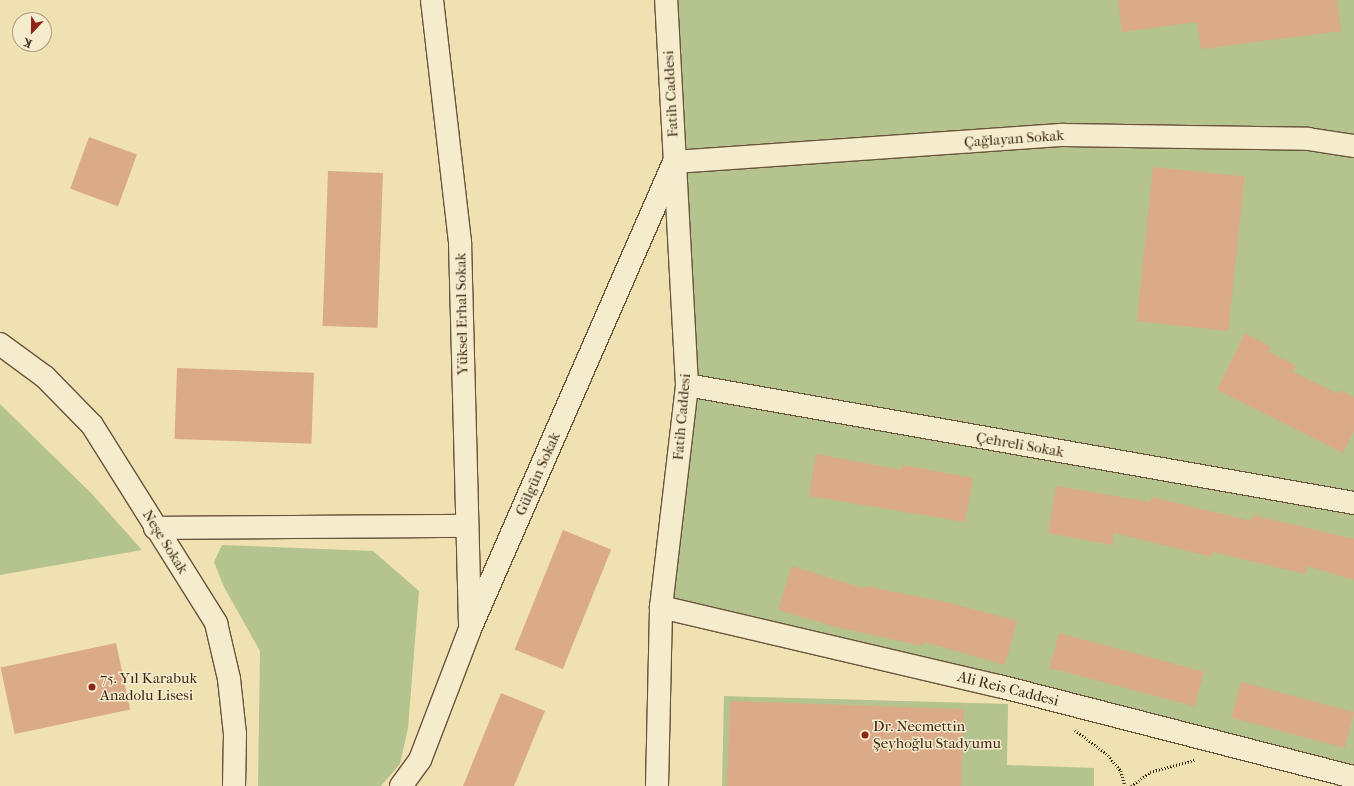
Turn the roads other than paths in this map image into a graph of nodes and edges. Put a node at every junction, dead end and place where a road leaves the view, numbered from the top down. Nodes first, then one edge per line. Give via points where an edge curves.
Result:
1 (432, 0) edge
2 (666, 0) edge
3 (1354, 146) edge
4 (674, 162) junction
5 (0, 344) edge
6 (687, 385) junction
7 (1354, 503) edge
8 (467, 526) junction
9 (155, 528) junction
10 (661, 607) junction
11 (470, 629) junction
12 (1354, 777) edge
13 (234, 786) edge
14 (401, 786) edge
15 (657, 786) edge

1 - 8 street, Yüksel Erhal Sokak via 460,242
2 - 4 street, Fatih Caddesi
3 - 4 street, Çağlayan Sokak via 1308,139 1064,135
4 - 6 street, Fatih Caddesi
4 - 11 street, Gülgün Sokak
5 - 9 street, Neşe Sokak via 45,377 92,425
6 - 7 street, Çehreli Sokak
6 - 10 street, Fatih Caddesi
8 - 9 street
8 - 11 street, Yüksel Erhal Sokak
9 - 13 street, Neşe Sokak via 216,623 229,679 235,734
10 - 12 street, Ali Reis Caddesi via 1068,704
10 - 15 street, Fatih Caddesi
11 - 14 street, Gülgün Sokak via 420,760

